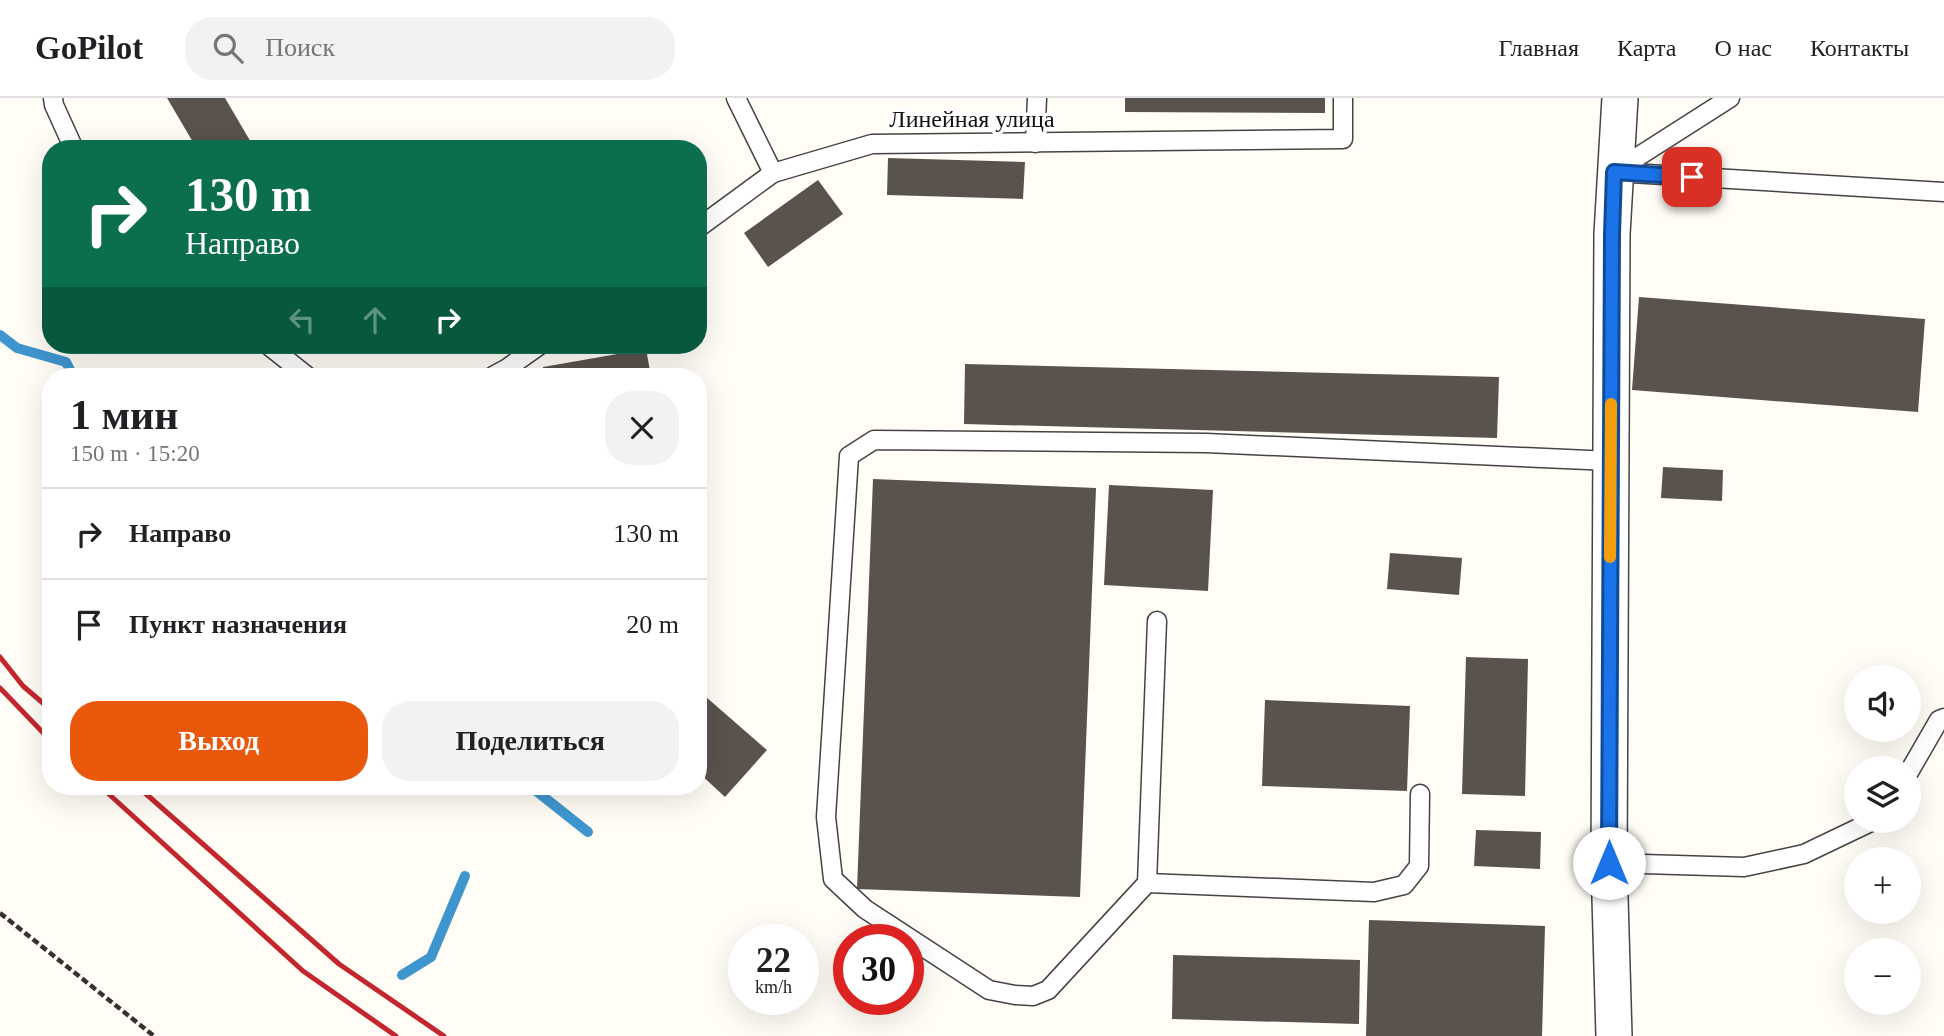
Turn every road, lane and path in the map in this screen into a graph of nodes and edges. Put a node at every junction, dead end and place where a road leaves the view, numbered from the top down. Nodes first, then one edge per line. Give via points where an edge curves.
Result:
1 (53, 98) edge
2 (736, 98) edge
3 (1037, 98) edge
4 (1343, 98) edge
5 (1620, 98) edge
6 (1730, 98) edge
7 (70, 140) edge
8 (1035, 143) junction
9 (1614, 172) junction
10 (773, 173) junction
11 (1944, 192) edge
12 (707, 221) edge
13 (279, 354) edge
14 (529, 354) edge
15 (297, 368) edge
16 (511, 368) edge
17 (1611, 461) junction
18 (1157, 621) dead end
19 (1944, 718) edge
20 (1918, 756) edge
21 (1420, 794) dead end
22 (1848, 833) edge
23 (1609, 863) junction
24 (1147, 883) junction
25 (0, 913) edge
26 (154, 1036) edge
27 (1614, 1036) edge

1 - 7 lane
2 - 10 lane
3 - 8 lane
4 - 8 lane, Линейная улица via 1343,139
5 - 9 street
6 - 9 lane
8 - 10 lane, Линейная улица via 872,144
9 - 11 lane
9 - 17 street
10 - 12 lane, Линейная улица
13 - 15 lane
14 - 16 lane
17 - 23 street
17 - 24 lane via 1206,443 874,440 849,456 825,817 833,879 864,909 989,990 1033,996 1048,989
18 - 24 lane
19 - 20 lane
21 - 24 lane via 1419,866 1404,885 1374,892
22 - 23 lane via 1804,854 1744,867
23 - 27 street
25 - 26 path

